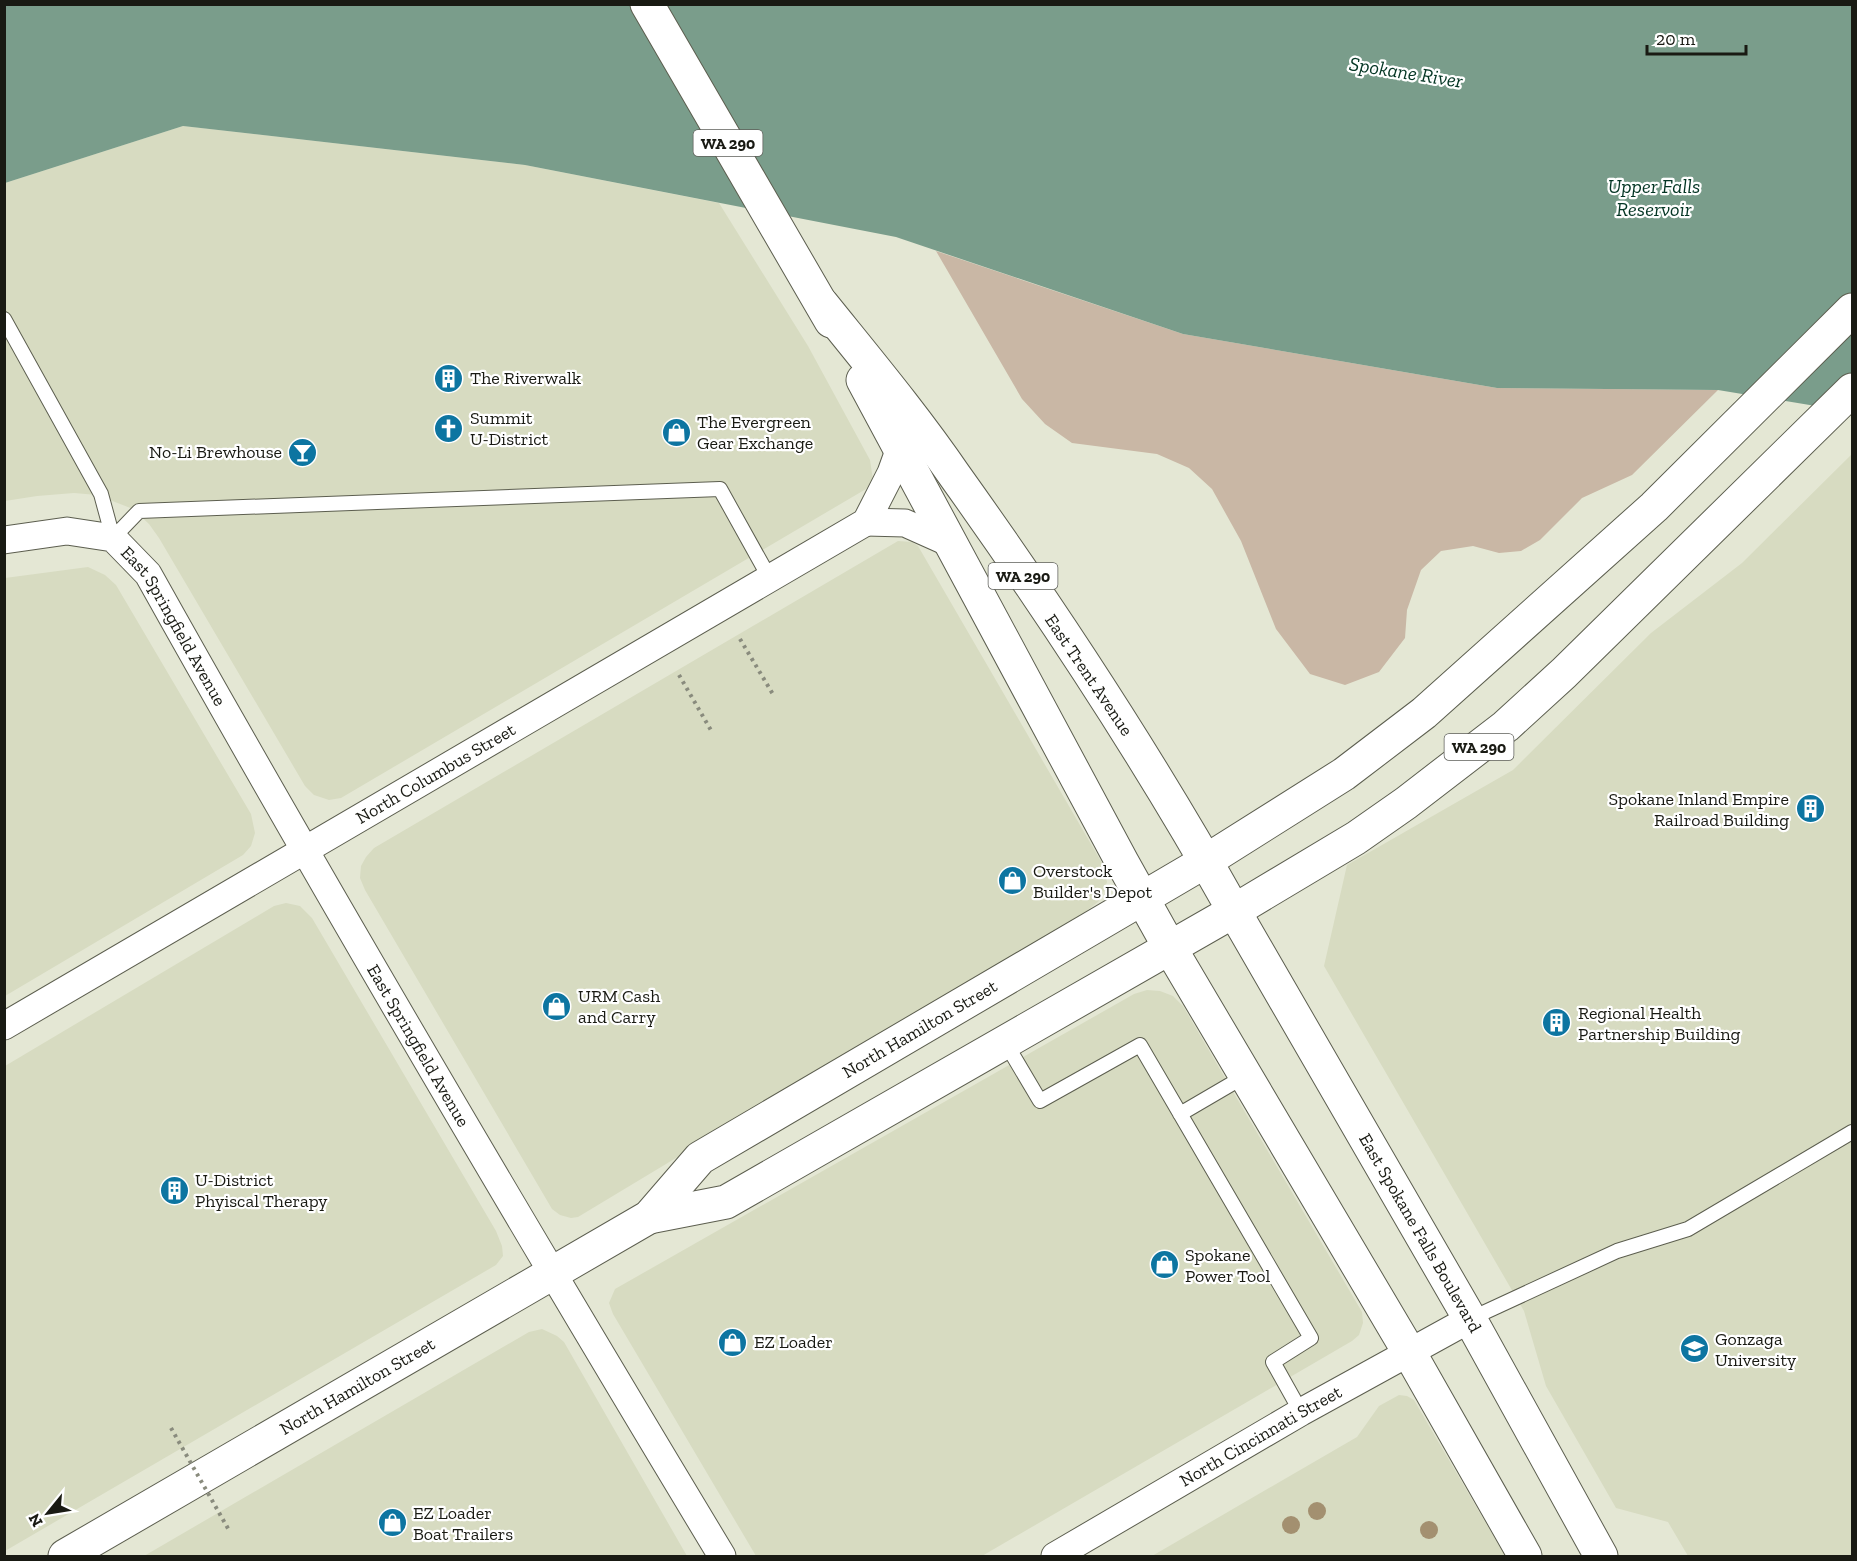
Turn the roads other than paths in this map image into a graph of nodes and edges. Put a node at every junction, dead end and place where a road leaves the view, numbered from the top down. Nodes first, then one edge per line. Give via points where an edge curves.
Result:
1 (647, 4) edge
2 (815, 292) junction
3 (1852, 310) edge
4 (4, 319) edge
5 (1852, 390) edge
6 (900, 448) junction
7 (866, 522) junction
8 (113, 538) junction
9 (4, 540) edge
10 (952, 544) junction
11 (769, 577) junction
12 (304, 851) junction
13 (1206, 861) junction
14 (1142, 899) junction
15 (1234, 911) junction
16 (1170, 948) junction
17 (4, 1026) edge
18 (1005, 1042) junction
19 (1245, 1076) junction
20 (1180, 1114) junction
21 (1852, 1132) edge
22 (649, 1216) junction
23 (552, 1275) junction
24 (1470, 1319) junction
25 (1409, 1352) junction
26 (1301, 1412) junction
27 (65, 1557) edge
28 (722, 1557) edge
29 (1055, 1557) edge
30 (1525, 1557) edge
31 (1601, 1557) edge

1 - 2 main road, East Trent Avenue / WA 290
2 - 6 main road, East Trent Avenue / WA 290
2 - 13 main road, East Trent Avenue / WA 290 via 955,475 1131,738
3 - 13 main road, North Hamilton Street via 1654,507 1424,713 1344,774
4 - 8 lane via 101,494
5 - 15 main road, WA 290 via 1564,674 1506,726 1356,838
6 - 7 street
6 - 10 main road, East Trent Avenue / WA 290
7 - 10 street via 905,524
7 - 11 street, North Columbus Street
8 - 9 street via 67,531
8 - 11 lane via 139,511 720,489
8 - 12 street, East Springfield Avenue via 148,574
10 - 14 main road, East Trent Avenue / WA 290
11 - 12 street, North Columbus Street
12 - 17 street, North Columbus Street
12 - 23 street, East Springfield Avenue
13 - 14 main road, North Hamilton Street
13 - 15 main road, East Trent Avenue
14 - 16 main road, East Trent Avenue / WA 290
14 - 22 main road, North Hamilton Street via 700,1158
15 - 16 main road, North Hamilton Street / WA 290
15 - 24 main road, East Spokane Falls Boulevard
16 - 18 main road, North Hamilton Street
16 - 19 main road
18 - 20 lane via 1040,1101 1140,1045
18 - 22 main road, North Hamilton Street via 726,1202
19 - 20 lane
19 - 25 main road
20 - 26 lane via 1311,1338 1273,1362
21 - 24 lane via 1688,1229 1617,1251
22 - 23 main road, North Hamilton Street
23 - 27 main road, North Hamilton Street
23 - 28 street, East Springfield Avenue
24 - 25 street, North Cincinnati Street
24 - 31 main road, East Spokane Falls Boulevard
25 - 26 street, North Cincinnati Street
25 - 30 main road
26 - 29 street, North Cincinnati Street

